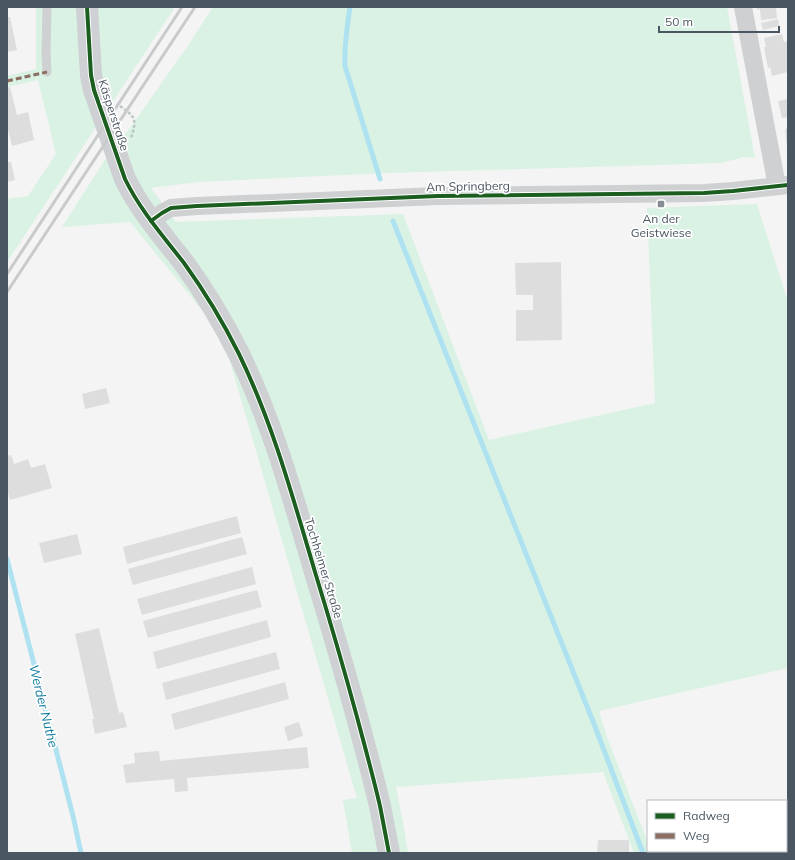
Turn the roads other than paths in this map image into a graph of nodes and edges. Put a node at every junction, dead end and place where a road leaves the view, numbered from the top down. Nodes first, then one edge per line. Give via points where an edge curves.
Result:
1 (47, 7) edge
2 (86, 7) edge
3 (743, 7) edge
4 (47, 72) dead end
5 (783, 186) edge
6 (151, 221) junction
7 (208, 300) joint
8 (389, 853) edge

1 - 4 lane
2 - 6 main road, Käsperstraße via 94,90 125,179
3 - 5 street
5 - 6 street, Am Springberg via 704,193 438,196 197,206 171,208
6 - 7 main road, Käsperstraße
7 - 8 main road, Tochheimer Straße via 241,358 276,444 348,685 380,805

